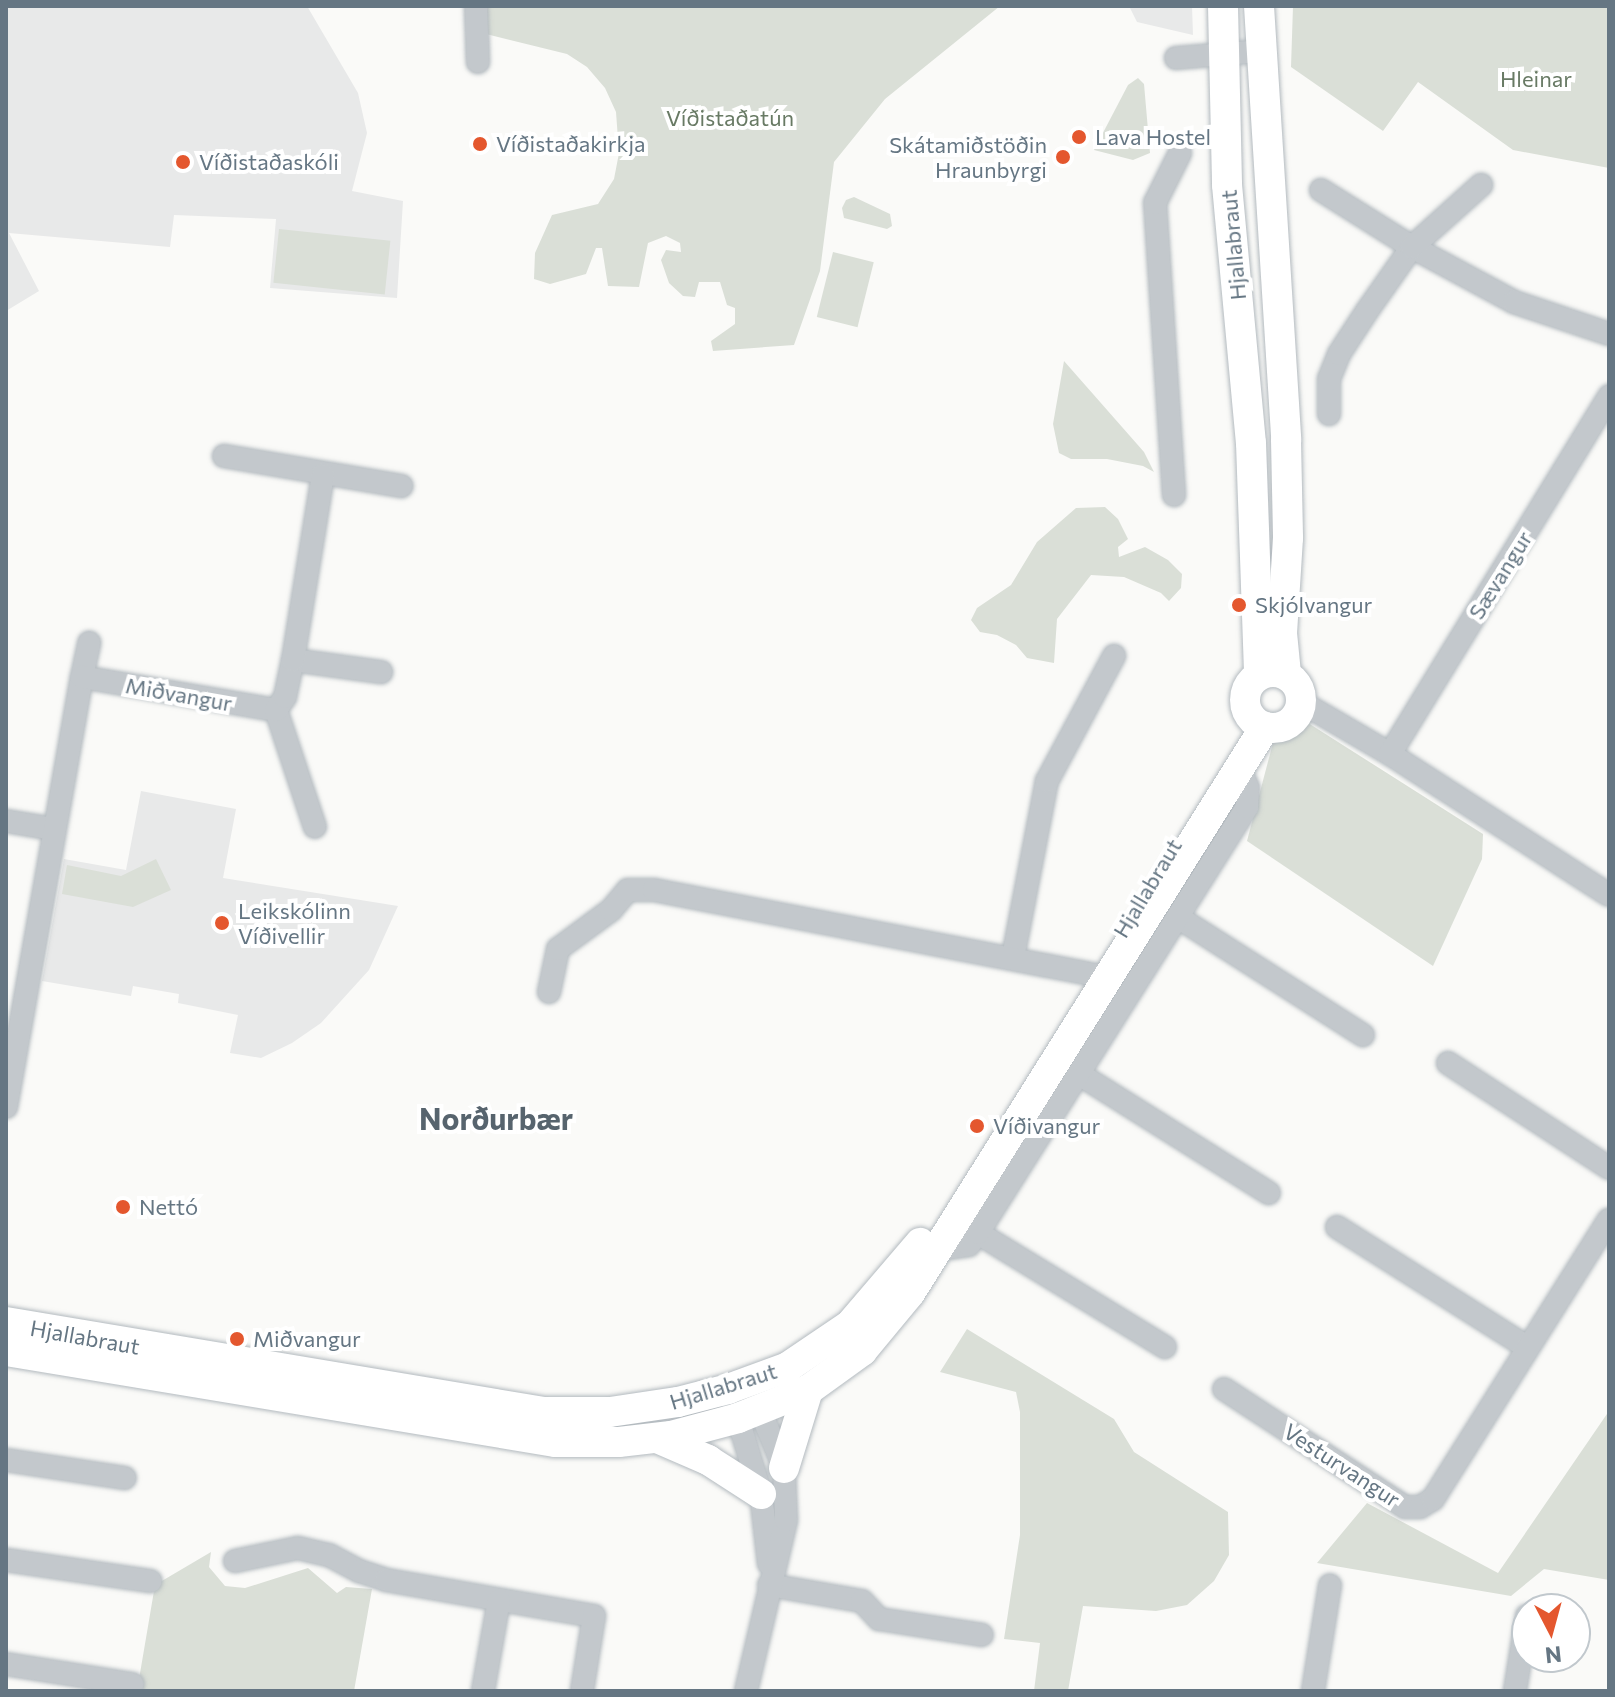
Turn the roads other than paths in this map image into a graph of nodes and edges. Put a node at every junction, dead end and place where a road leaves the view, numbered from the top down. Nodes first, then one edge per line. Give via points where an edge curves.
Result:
1 (476, 6) edge
2 (1223, 6) edge
3 (1259, 6) edge
4 (1261, 51) junction
5 (1224, 55) junction
6 (1176, 58) dead end
7 (478, 62) dead end
8 (1180, 153) dead end
9 (1481, 185) dead end
10 (1321, 190) dead end
11 (1412, 247) junction
12 (1609, 334) edge
13 (1609, 396) edge
14 (1329, 414) dead end
15 (224, 456) dead end
16 (323, 475) junction
17 (401, 486) dead end
18 (1174, 495) dead end
19 (89, 643) dead end
20 (1114, 656) dead end
21 (293, 660) junction
22 (381, 672) dead end
23 (1272, 675) junction
24 (82, 677) junction
25 (1301, 702) junction
26 (276, 710) junction
27 (1257, 721) junction
28 (1390, 754) junction
29 (1240, 769) junction
30 (6, 821) edge
31 (315, 827) dead end
32 (54, 829) junction
33 (1609, 895) edge
34 (1179, 918) junction
35 (1013, 957) junction
36 (1102, 975) junction
37 (549, 992) dead end
38 (1363, 1035) dead end
39 (1448, 1063) dead end
40 (1079, 1074) junction
41 (6, 1107) edge
42 (1609, 1168) edge
43 (1269, 1193) dead end
44 (1609, 1220) edge
45 (1337, 1227) dead end
46 (978, 1233) junction
47 (934, 1250) junction
48 (6, 1322) edge
49 (1165, 1347) dead end
50 (1527, 1347) junction
51 (6, 1351) edge
52 (737, 1386) junction
53 (1224, 1389) dead end
54 (808, 1390) junction
55 (750, 1414) junction
56 (657, 1438) junction
57 (6, 1460) edge
58 (784, 1468) junction
59 (125, 1478) dead end
60 (761, 1494) junction
61 (6, 1560) edge
62 (235, 1561) dead end
63 (150, 1581) dead end
64 (769, 1585) junction
65 (1330, 1585) dead end
66 (499, 1600) junction
67 (982, 1635) dead end
68 (6, 1664) edge
69 (132, 1684) dead end
70 (483, 1691) edge
71 (582, 1691) edge
72 (746, 1691) edge
73 (1313, 1691) edge

1 - 7 street
2 - 5 main road, Hjallabraut
3 - 4 main road, Hjallabraut
4 - 5 street
4 - 23 main road, Hjallabraut via 1288,538 1282,633
5 - 6 street
5 - 23 main road, Hjallabraut via 1227,185
8 - 18 street via 1155,203
9 - 11 street
10 - 11 street
11 - 12 street via 1514,302
11 - 14 street via 1339,354 1329,379
13 - 28 street, Sævangur
15 - 16 street
16 - 17 street
16 - 21 street
19 - 24 street
20 - 35 street via 1047,781
21 - 22 street
21 - 26 street via 285,697
23 - 25 main road via 1299,689
23 - 27 main road via 1246,688 1245,707
24 - 26 street, Miðvangur
24 - 32 street
25 - 27 main road via 1285,726
25 - 28 street
26 - 31 street
27 - 29 main road, Hjallabraut
27 - 36 main road, Hjallabraut via 1234,745
28 - 33 street
29 - 34 street, Hjallabraut via 1248,788 1247,807
29 - 36 main road, Hjallabraut
30 - 32 street
32 - 41 street
34 - 38 street, Hjallabraut
34 - 40 street, Hjallabraut
35 - 36 street
35 - 37 street via 654,890 628,890 611,910 558,949
36 - 47 main road, Hjallabraut
36 - 52 main road, Hjallabraut via 910,1259 850,1325 788,1367
39 - 42 street
40 - 43 street
40 - 46 street, Hjallabraut
44 - 50 street, Vesturvangur
45 - 50 street
46 - 47 street via 969,1245
46 - 49 street
47 - 54 main road, Hjallabraut via 878,1334 846,1365
48 - 52 main road, Hjallabraut via 543,1412 623,1411
50 - 53 street, Vesturvangur via 1433,1499 1420,1507 1405,1507
51 - 56 main road, Hjallabraut via 504,1436 588,1444
52 - 55 street
54 - 55 main road, Hjallabraut
54 - 58 main road
55 - 56 main road, Hjallabraut
55 - 58 street
55 - 60 street
56 - 60 main road via 708,1460
57 - 59 street
58 - 64 street via 786,1520
60 - 64 street
61 - 63 street
62 - 66 street via 298,1548 329,1555 386,1580
64 - 67 street via 862,1601 879,1619
64 - 72 street
65 - 73 street
66 - 70 street
66 - 71 street via 594,1616
68 - 69 street

